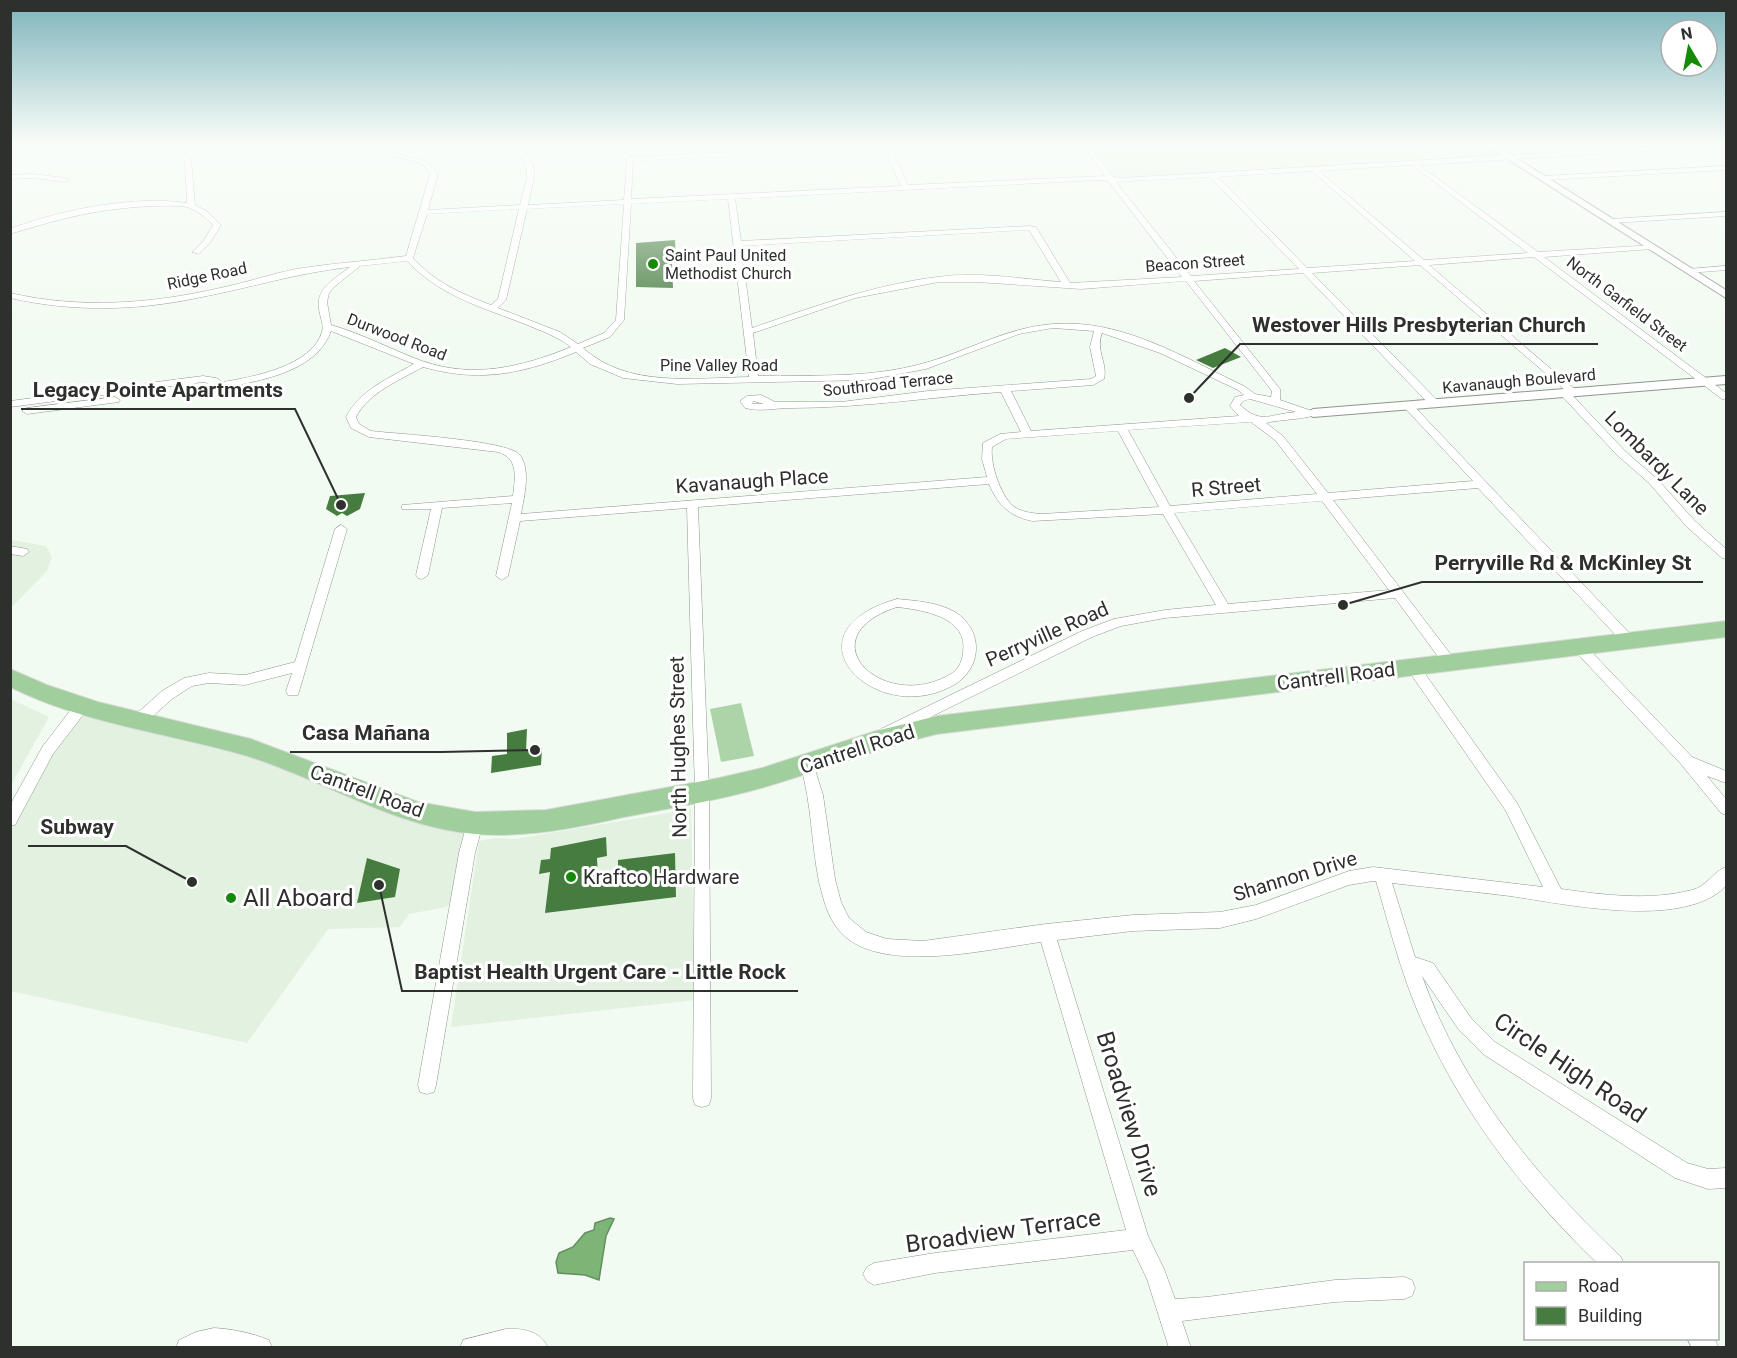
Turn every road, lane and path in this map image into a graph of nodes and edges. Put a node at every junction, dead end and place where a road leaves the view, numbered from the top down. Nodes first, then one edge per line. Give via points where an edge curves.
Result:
1 (121, 207) edge
2 (193, 207) edge
3 (425, 207) edge
4 (517, 207) edge
5 (524, 207) edge
6 (627, 207) edge
7 (732, 207) edge
8 (1133, 207) edge
9 (1244, 207) edge
10 (1358, 207) edge
11 (1472, 207) edge
12 (1590, 207) edge
13 (424, 212) junction
14 (1726, 214) edge
15 (1612, 221) junction
16 (10, 232) edge
17 (736, 244) junction
18 (1652, 247) junction
19 (196, 252) dead end
20 (1536, 255) junction
21 (409, 258) junction
22 (1422, 262) junction
23 (356, 266) junction
24 (1726, 268) edge
25 (1306, 270) junction
26 (1689, 271) junction
27 (1189, 278) junction
28 (1067, 285) junction
29 (10, 295) edge
30 (1726, 295) edge
31 (490, 309) junction
32 (327, 327) junction
33 (1100, 329) junction
34 (748, 332) junction
35 (576, 348) junction
36 (423, 364) junction
37 (1267, 379) junction
38 (754, 380) junction
39 (1726, 380) edge
40 (1222, 381) junction
41 (1707, 382) junction
42 (221, 385) junction
43 (1005, 389) junction
44 (1569, 394) junction
45 (1254, 397) junction
46 (1726, 397) edge
47 (1236, 403) junction
48 (1275, 403) junction
49 (10, 404) edge
50 (1436, 404) junction
51 (773, 405) dead end
52 (1408, 406) junction
53 (10, 413) edge
54 (1313, 413) junction
55 (1278, 417) junction
56 (1251, 419) junction
57 (1198, 420) junction
58 (1121, 427) junction
59 (1027, 433) junction
60 (1279, 438) junction
61 (993, 480) junction
62 (1481, 484) junction
63 (1326, 496) junction
64 (518, 499) junction
65 (692, 503) junction
66 (437, 505) junction
67 (406, 507) dead end
68 (1166, 510) junction
69 (514, 518) junction
70 (341, 529) dead end
71 (1726, 555) edge
72 (422, 575) dead end
73 (502, 576) dead end
74 (1397, 594) junction
75 (1225, 610) junction
76 (1726, 629) edge
77 (1629, 641) junction
78 (1579, 647) junction
79 (1450, 663) junction
80 (300, 666) junction
81 (1413, 667) junction
82 (10, 677) edge
83 (293, 691) dead end
84 (922, 691) junction
85 (81, 707) junction
86 (935, 708) junction
87 (138, 721) junction
88 (868, 742) junction
89 (1685, 759) junction
90 (807, 764) junction
91 (1726, 777) edge
92 (702, 792) junction
93 (1726, 809) edge
94 (10, 819) edge
95 (475, 823) junction
96 (1726, 874) edge
97 (1382, 876) junction
98 (1554, 894) junction
99 (1046, 932) junction
100 (1410, 963) junction
101 (427, 1085) dead end
102 (702, 1098) dead end
103 (1726, 1178) edge
104 (1138, 1239) junction
105 (1613, 1262) edge
106 (874, 1274) dead end
107 (1404, 1288) dead end
108 (1168, 1310) junction
109 (187, 1347) edge
110 (261, 1347) edge
111 (471, 1347) edge
112 (537, 1347) edge
113 (1180, 1347) edge

1 - 16 street via 52,218
2 - 19 street via 217,225
3 - 13 street
4 - 13 street
5 - 31 street via 502,300
6 - 35 street, Durwood Road via 620,320 607,334
7 - 17 street
8 - 27 street
9 - 25 street
10 - 22 street, Lombardy Lane
11 - 20 street, North Garfield Street
12 - 15 street
13 - 21 street
14 - 15 street
15 - 18 street
17 - 28 street via 1029,228
17 - 34 street
18 - 20 street, Beacon Street
18 - 26 street
20 - 22 street, Beacon Street
20 - 41 street, North Garfield Street
21 - 23 street, Ridge Road
21 - 31 street, Pine Valley Road via 450,292
22 - 25 street, Beacon Street
22 - 44 street, Lombardy Lane
23 - 29 street, Ridge Road via 314,269 199,295 128,304 73,304
23 - 32 street via 324,296
24 - 26 street
25 - 27 street, Beacon Street
25 - 50 street
26 - 30 street
27 - 28 street, Beacon Street
27 - 37 street
28 - 34 street, Beacon Street via 969,278 927,281 853,296
31 - 35 street, Pine Valley Road via 557,334
32 - 36 street, Durwood Road
32 - 42 street via 318,346 294,365
33 - 38 street, Pine Valley Road via 1061,325 1023,330 945,360 884,375
33 - 40 street, Pine Valley Road via 1137,340
33 - 43 street, Southroad Terrace via 1093,348 1100,379
34 - 38 street
35 - 36 street, Durwood Road via 493,375 458,375
35 - 38 street, Pine Valley Road via 601,366 634,378
36 - 64 street via 358,402 351,414 353,425 375,435 510,452 519,461
37 - 45 street via 1266,386
37 - 48 street via 1277,391
39 - 41 street, Kavanaugh Boulevard
40 - 45 street, Pine Valley Road
40 - 47 street via 1232,390
41 - 44 street, Kavanaugh Boulevard
41 - 46 street, North Garfield Street
42 - 49 street via 204,379
42 - 53 street
43 - 51 street, Southroad Terrace via 841,405
43 - 59 street
44 - 50 street, Kavanaugh Boulevard
44 - 71 street, Lombardy Lane via 1605,437
45 - 47 street
45 - 48 street, Pine Valley Road
47 - 56 street via 1241,415
47 - 57 street
48 - 54 street, Pine Valley Road
48 - 55 street via 1281,411
50 - 52 street, Kavanaugh Boulevard
52 - 54 street, Kavanaugh Boulevard
52 - 62 street
54 - 55 street
55 - 56 street
55 - 60 street
56 - 57 street
56 - 60 street
57 - 58 street
58 - 59 street
58 - 68 street
59 - 61 street via 997,438 987,445 985,455
60 - 63 street
61 - 65 street, Kavanaugh Place
61 - 68 street, R Street via 1007,506 1032,517
62 - 63 street, R Street
62 - 77 street
63 - 68 street, R Street
63 - 74 street
64 - 66 street
64 - 69 street
65 - 69 street, Kavanaugh Place
65 - 92 street, North Hughes Street
66 - 67 street
66 - 72 street
68 - 75 street
69 - 73 street
70 - 80 street
74 - 75 street, Perryville Road
74 - 79 street
75 - 86 street, Perryville Road via 1142,617 1098,630
76 - 77 main road, Cantrell Road
77 - 78 main road, Cantrell Road
78 - 79 main road, Cantrell Road
78 - 89 street
79 - 81 main road, Cantrell Road
80 - 83 street
80 - 87 street via 244,680 209,678 189,682 166,695
81 - 88 main road, Cantrell Road via 938,725
81 - 98 street via 1512,807
82 - 85 main road, Cantrell Road
84 - 84 street via 882,687 854,666 848,653 848,639 865,615 879,607 915,603 942,610 962,624 972,644 967,665 949,682
84 - 86 street
85 - 87 main road, Cantrell Road
85 - 94 street via 48,750
86 - 88 street, Perryville Road
87 - 95 main road, Cantrell Road via 249,747 415,810
88 - 90 main road, Cantrell Road
89 - 91 street
89 - 93 street
90 - 92 main road, Cantrell Road
90 - 99 street, Shannon Drive via 817,797 826,881 836,911 864,941 911,950
92 - 95 main road, Cantrell Road via 575,816
92 - 102 street, North Hughes Street
95 - 101 street
96 - 98 street, Shannon Drive via 1696,897 1654,904 1599,902
97 - 98 street, Shannon Drive
97 - 99 street, Shannon Drive via 1349,878 1256,912 1220,920 1132,923
97 - 100 street
99 - 104 street, Broadview Drive
100 - 103 street, Circle High Road via 1427,969 1465,1024 1490,1048 1682,1171 1708,1179
100 - 105 street via 1447,1055 1500,1143 1545,1197
104 - 106 street, Broadview Terrace
104 - 108 street, Broadview Drive via 1157,1276
107 - 108 street via 1324,1292
108 - 113 street, Broadview Drive
109 - 110 street via 210,1338
111 - 112 street via 518,1338

